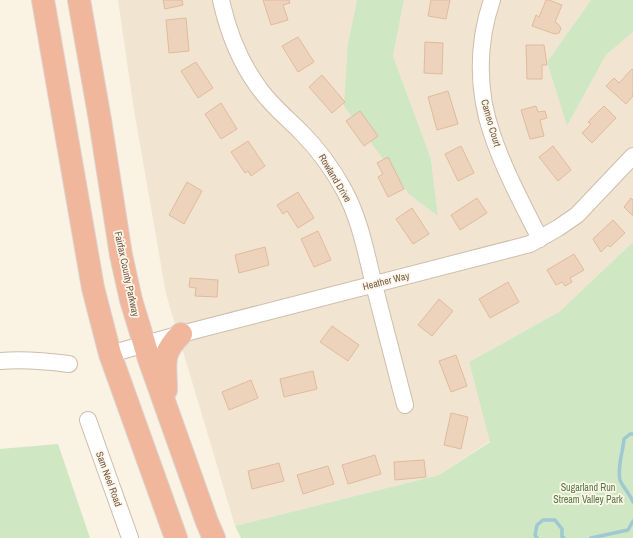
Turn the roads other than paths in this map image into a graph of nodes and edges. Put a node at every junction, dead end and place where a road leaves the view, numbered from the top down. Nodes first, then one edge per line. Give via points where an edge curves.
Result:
1 (43, 0) edge
2 (79, 0) edge
3 (221, 0) edge
4 (492, 0) edge
5 (633, 156) edge
6 (540, 239) junction
7 (374, 284) junction
8 (181, 334) junction
9 (144, 344) junction
10 (110, 354) junction
11 (0, 361) edge
12 (69, 364) dead end
13 (165, 405) junction
14 (405, 405) dead end
15 (88, 420) dead end
16 (130, 538) edge
17 (176, 538) edge
18 (214, 538) edge

1 - 10 highway via 93,288
2 - 9 highway, Fairfax County Parkway via 121,255
3 - 7 street, Rowland Drive via 226,24 246,69 277,110 318,150 345,192 356,216
4 - 6 street, Cameo Court via 483,36 481,60 485,110 502,158
5 - 6 street, Heather Way via 577,215
6 - 7 street, Heather Way via 501,252
7 - 8 street, Heather Way
7 - 14 street, Rowland Drive
8 - 9 street, Heather Way
8 - 13 highway via 166,354
9 - 10 street, Heather Way
9 - 13 highway, Fairfax County Parkway
10 - 17 highway
11 - 12 street
13 - 18 highway, Fairfax County Parkway
15 - 16 street, Sam Neel Road

